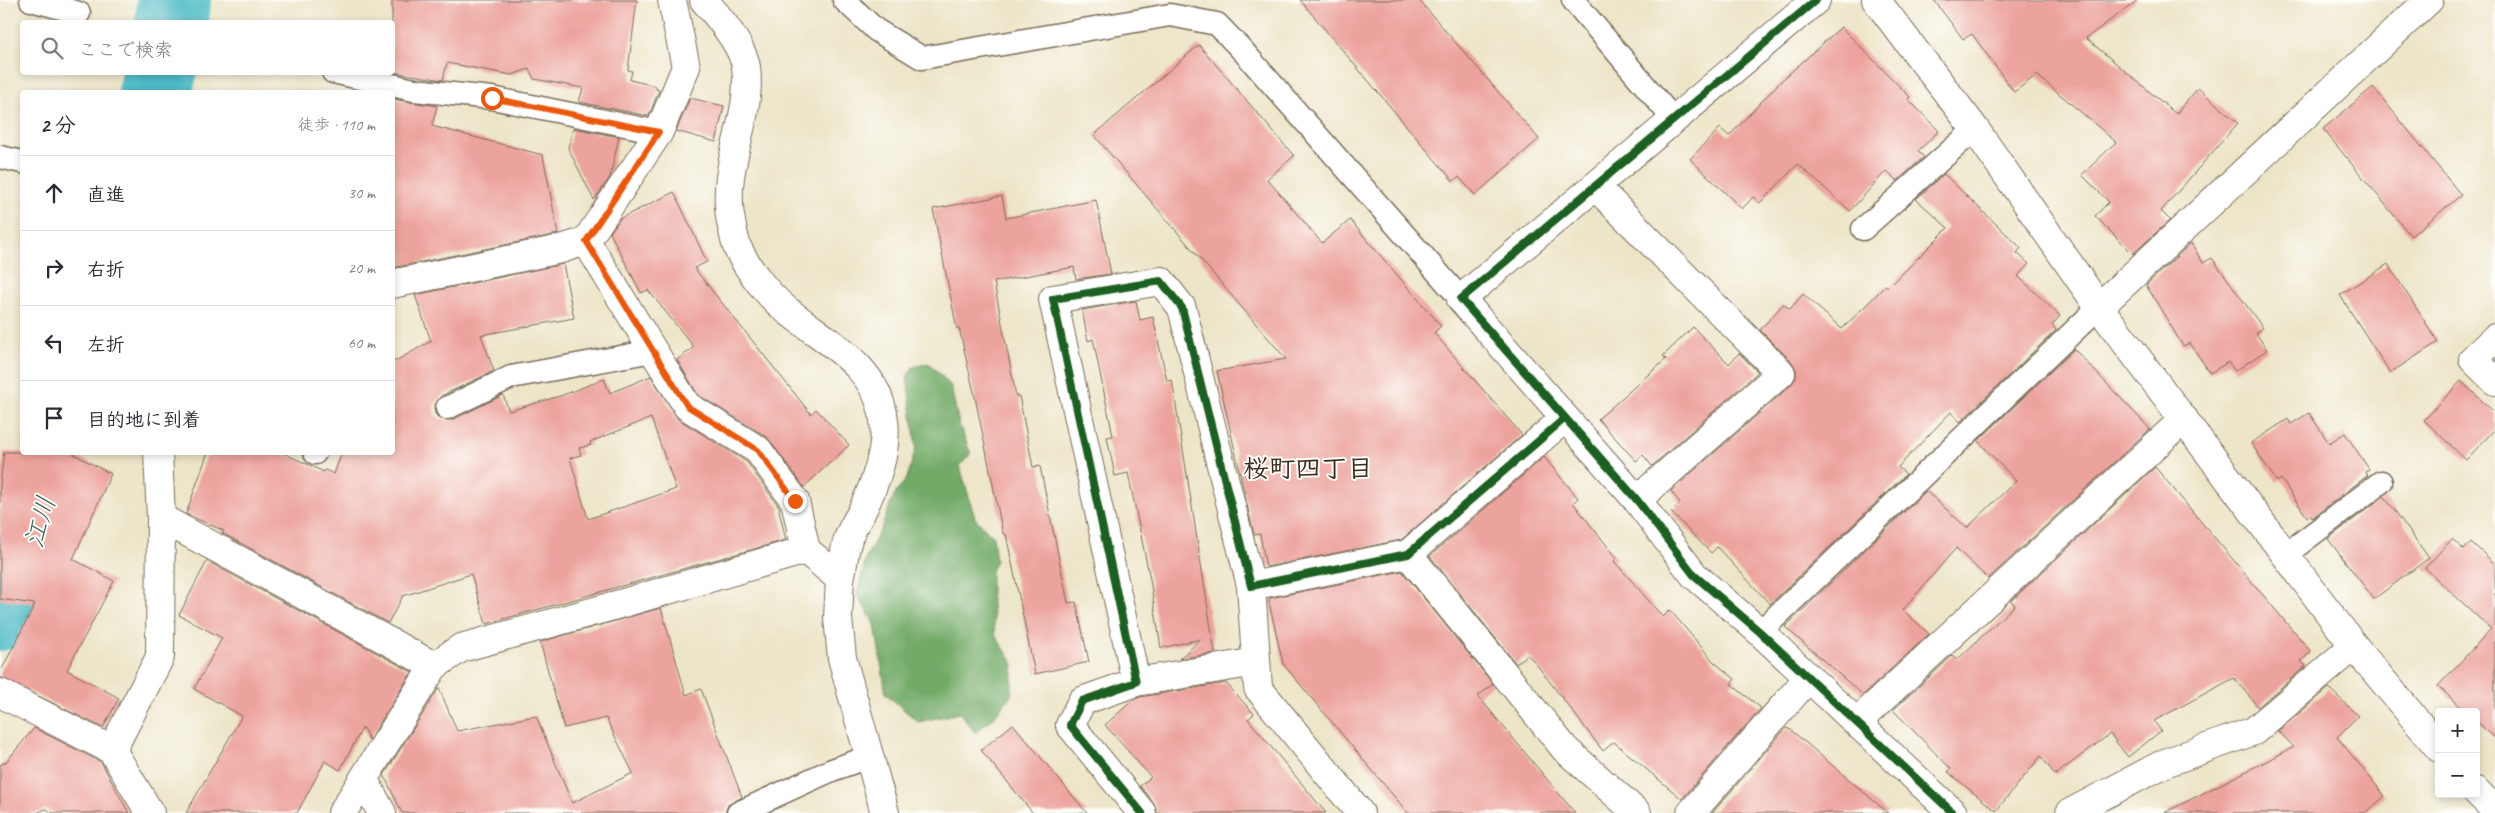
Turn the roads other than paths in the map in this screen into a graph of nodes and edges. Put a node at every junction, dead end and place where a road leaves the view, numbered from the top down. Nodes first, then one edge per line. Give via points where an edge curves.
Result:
1 (31, 0) edge
2 (672, 0) edge
3 (704, 0) edge
4 (844, 0) edge
5 (1573, 0) edge
6 (1816, 0) edge
7 (1876, 0) edge
8 (2429, 0) edge
9 (79, 13) dead end
10 (346, 75) edge
11 (1674, 120) junction
12 (1975, 129) junction
13 (659, 132) junction
14 (0, 157) edge
15 (20, 162) edge
16 (1596, 186) junction
17 (1863, 229) dead end
18 (586, 241) junction
19 (395, 283) edge
20 (1461, 299) junction
21 (2099, 308) junction
22 (2495, 338) edge
23 (653, 352) junction
24 (2495, 381) edge
25 (447, 408) dead end
26 (1565, 418) junction
27 (2184, 419) junction
28 (158, 455) edge
29 (2381, 482) dead end
30 (1636, 500) junction
31 (161, 518) junction
32 (806, 550) junction
33 (1408, 554) junction
34 (2286, 555) junction
35 (840, 579) junction
36 (1251, 586) junction
37 (1760, 632) junction
38 (2354, 646) junction
39 (1256, 662) junction
40 (434, 666) junction
41 (1809, 677) junction
42 (1136, 682) junction
43 (0, 693) edge
44 (1857, 722) junction
45 (2435, 743) edge
46 (112, 750) junction
47 (868, 757) junction
48 (364, 780) junction
49 (2480, 795) edge
50 (2495, 810) edge
51 (150, 813) edge
52 (342, 813) edge
53 (382, 813) edge
54 (738, 813) edge
55 (884, 813) edge
56 (1142, 813) edge
57 (1360, 813) edge
58 (1637, 813) edge
59 (1691, 813) edge
60 (1953, 813) edge
61 (2070, 813) edge

1 - 9 lane
2 - 13 street via 686,67
3 - 35 street via 734,39 746,65 747,92 727,191 737,248 772,297 844,352 862,370 876,394 884,419 885,444 875,481 847,540
4 - 20 lane via 876,30 922,58 1170,15 1216,24
5 - 11 lane
6 - 11 street
7 - 12 street
8 - 21 street
10 - 13 lane via 414,90 492,98
11 - 16 street
12 - 17 lane
12 - 21 street
13 - 18 street
14 - 15 lane
16 - 20 street
16 - 30 street via 1781,373
18 - 19 street
18 - 23 street
20 - 26 street
21 - 27 street
21 - 37 lane
22 - 24 street via 2473,359
23 - 25 lane via 511,377
23 - 32 street via 687,406 758,450 795,501
26 - 30 street
26 - 33 street
27 - 34 street
27 - 44 street
28 - 31 street
29 - 34 lane
30 - 37 street via 1694,575
31 - 40 street
31 - 46 street via 160,657
32 - 35 street
32 - 40 street via 461,648
33 - 36 street
33 - 58 street via 1565,749
34 - 38 street
35 - 47 street via 838,618 842,658
36 - 39 street
36 - 42 street via 1182,308 1161,281 1053,299
37 - 41 street
38 - 45 street
38 - 61 street via 2254,731 2165,763
39 - 42 street
39 - 57 street via 1258,688
40 - 48 street
41 - 44 street
41 - 59 street
42 - 56 street via 1082,701 1070,725
43 - 46 street
44 - 60 street
46 - 51 street
47 - 54 lane
47 - 55 street
48 - 52 street
48 - 53 street
49 - 50 street

